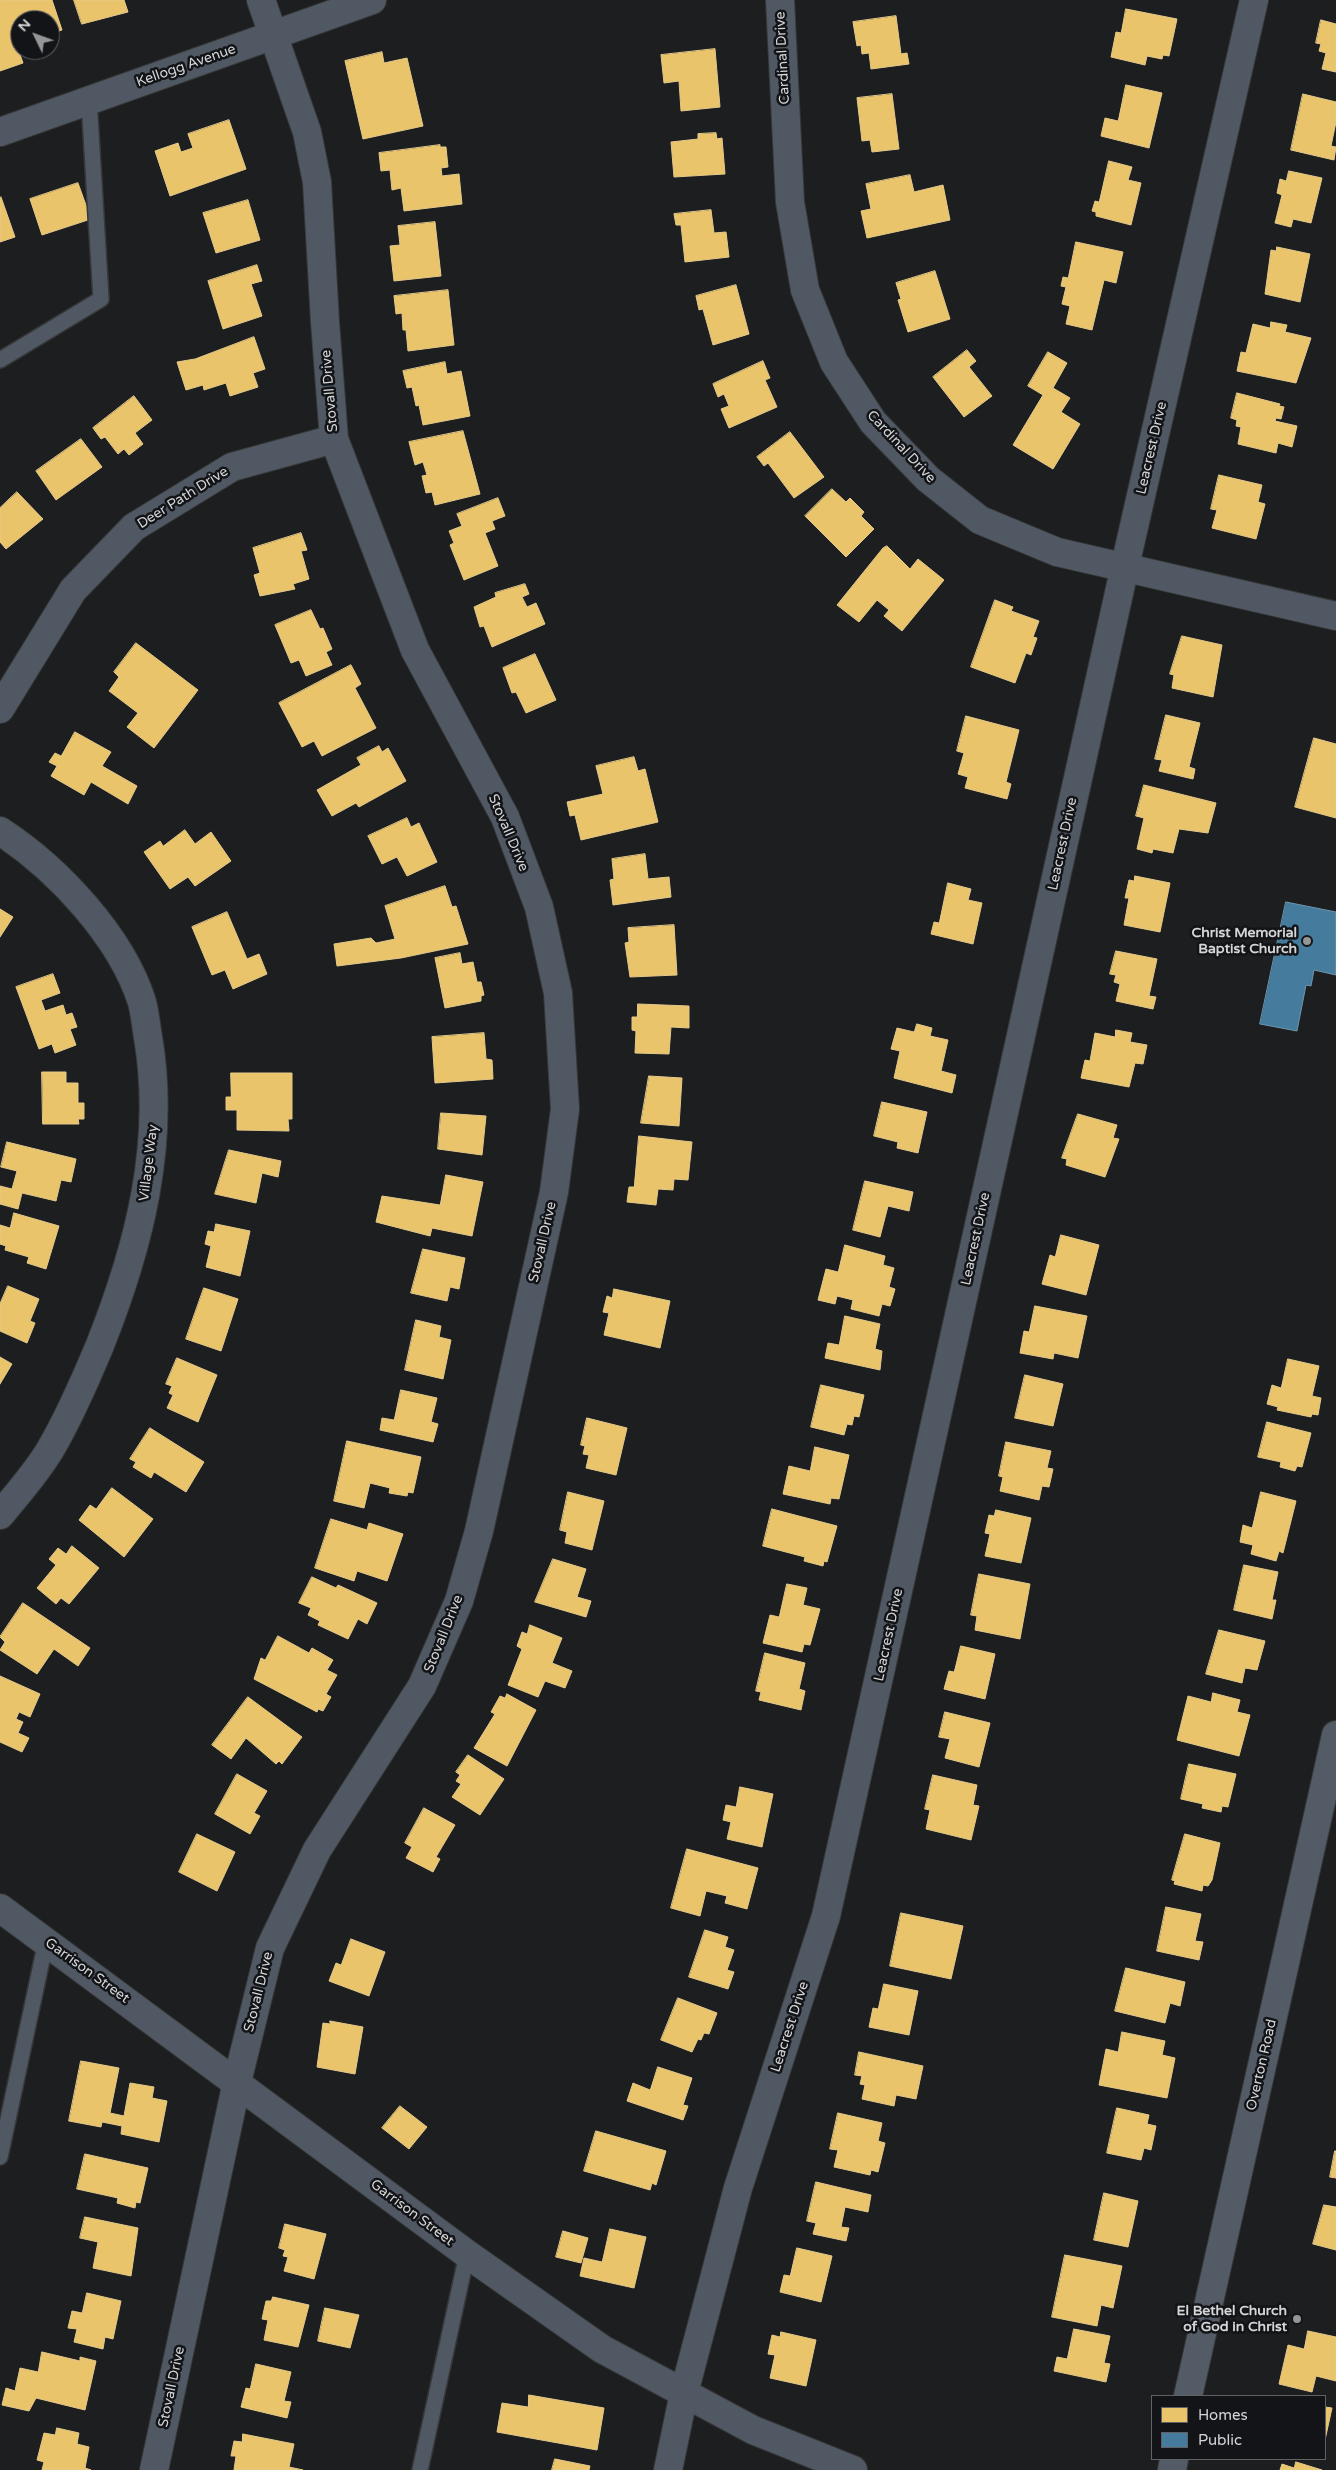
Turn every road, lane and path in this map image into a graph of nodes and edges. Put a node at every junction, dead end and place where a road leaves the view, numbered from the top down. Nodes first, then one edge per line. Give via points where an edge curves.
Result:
1 (261, 0) edge
2 (372, 0) edge
3 (780, 0) edge
4 (1254, 0) edge
5 (274, 36) junction
6 (88, 100) junction
7 (0, 132) edge
8 (0, 360) edge
9 (334, 440) junction
10 (1125, 566) junction
11 (1336, 616) edge
12 (0, 710) edge
13 (0, 831) edge
14 (0, 1515) edge
15 (1336, 1734) edge
16 (0, 1908) edge
17 (46, 1941) junction
18 (237, 2082) junction
19 (0, 2157) edge
20 (467, 2254) junction
21 (684, 2392) junction
22 (1188, 2395) edge
23 (154, 2470) edge
24 (420, 2470) edge
25 (668, 2470) edge
26 (853, 2470) edge

1 - 5 street, Stovall Drive
2 - 5 street, Kellogg Avenue
3 - 10 street, Cardinal Drive via 790,202 805,290 834,362 873,422 928,479 980,520 1056,552
4 - 10 street, Leacrest Drive
5 - 6 street, Kellogg Avenue
5 - 9 street, Stovall Drive via 307,132 317,182
6 - 7 street, Kellogg Avenue
6 - 8 lane via 101,299
9 - 12 street, Deer Path Drive via 232,467 134,527 73,590
9 - 18 street, Stovall Drive via 415,650 505,817 538,908 558,993 565,1109 554,1192 479,1531 459,1601 422,1686 317,1850 270,1948
10 - 11 street, Cardinal Drive
10 - 21 street, Leacrest Drive via 826,1916 738,2188
13 - 14 street, Village Way via 73,891 117,949 142,1002 152,1061 155,1132 141,1224 122,1289 79,1396 49,1452
15 - 22 street, Overton Road
16 - 17 street, Garrison Street
17 - 18 street, Garrison Street
17 - 19 lane
18 - 20 street, Garrison Street
18 - 23 street, Stovall Drive
20 - 21 street, Garrison Street via 602,2349
20 - 24 lane
21 - 25 street, Leacrest Drive
21 - 26 street, Garrison Street via 753,2430

